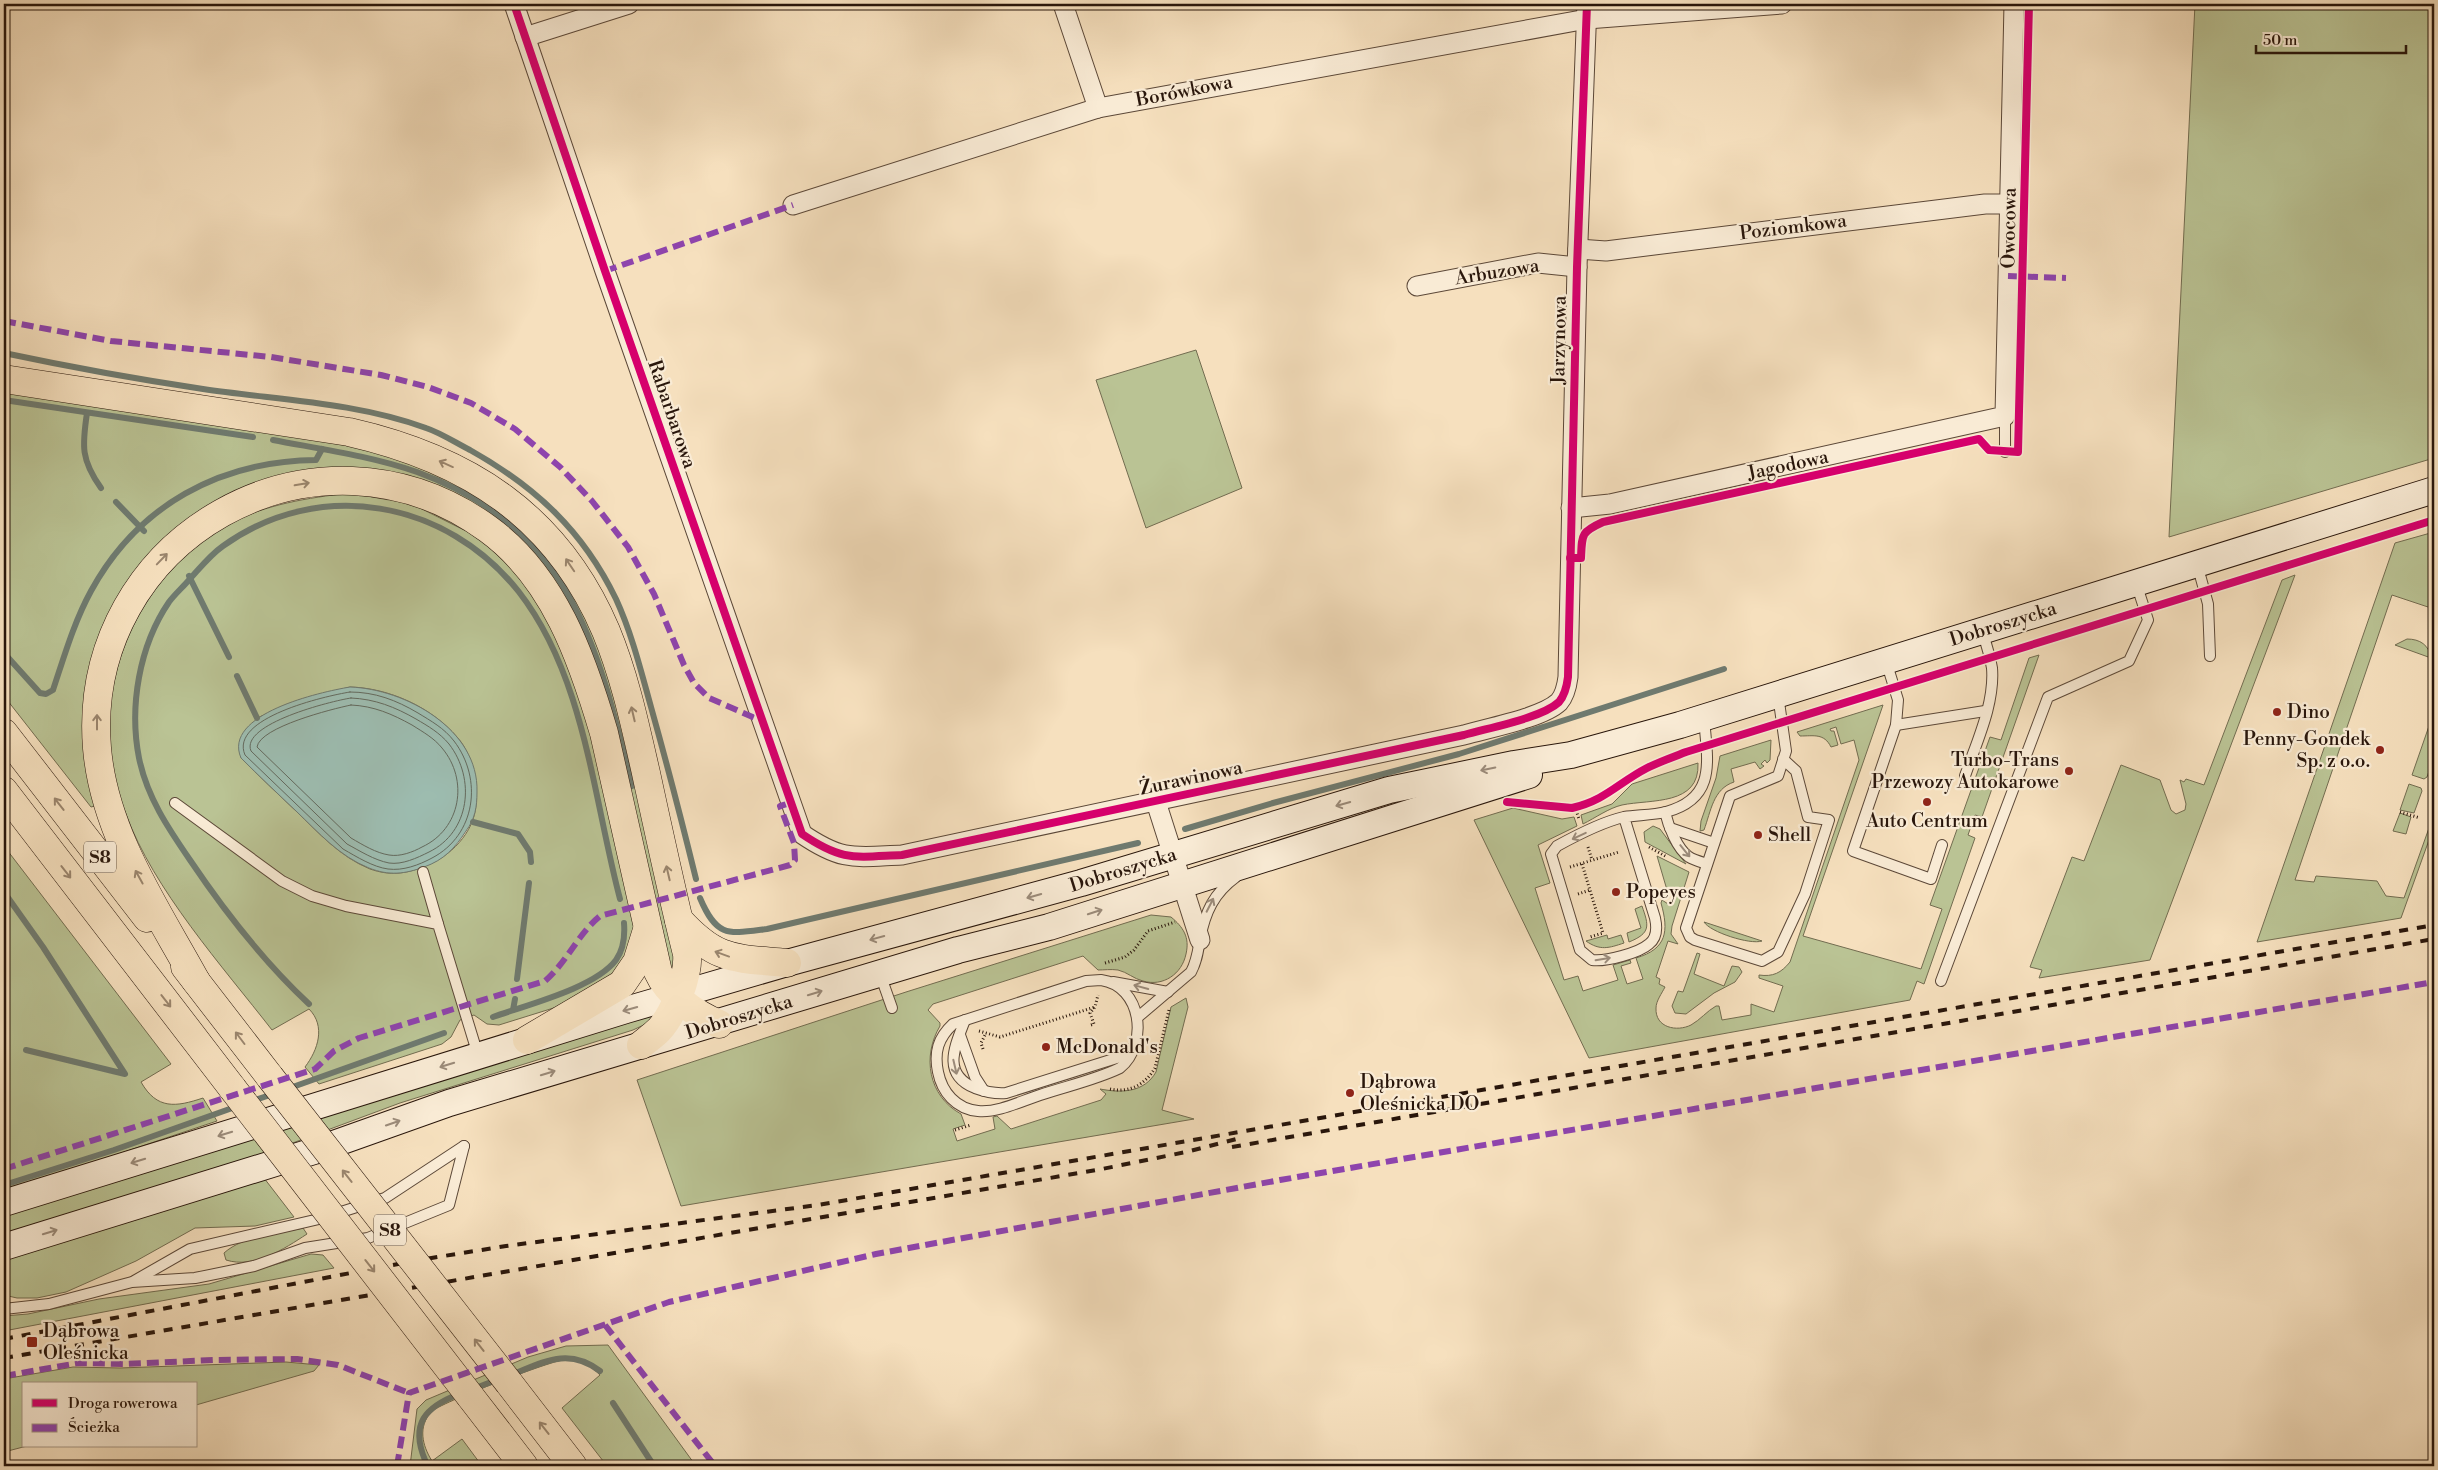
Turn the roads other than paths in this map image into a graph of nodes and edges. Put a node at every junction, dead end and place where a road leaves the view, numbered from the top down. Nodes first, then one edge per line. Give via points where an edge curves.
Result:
1 (514, 4) edge
2 (629, 4) edge
3 (1062, 4) edge
4 (1782, 4) edge
5 (2014, 4) edge
6 (1587, 11) edge
7 (525, 37) junction
8 (1098, 108) junction
9 (2009, 204) junction
10 (792, 205) dead end
11 (1578, 258) junction
12 (1417, 286) dead end
13 (4, 379) edge
14 (2005, 416) junction
15 (2005, 452) dead end
16 (2434, 490) edge
17 (1571, 508) junction
18 (2196, 563) junction
19 (2136, 582) junction
20 (1982, 630) junction
21 (2210, 656) dead end
22 (1885, 660) junction
23 (1568, 677) joint
24 (1778, 694) junction
25 (1985, 712) junction
26 (1704, 717) junction
27 (1896, 725) junction
28 (4, 733) edge
29 (1571, 755) junction
30 (1783, 759) junction
31 (1964, 776) dead end
32 (4, 791) edge
33 (4, 802) edge
34 (1156, 802) junction
35 (175, 803) dead end
36 (1441, 803) junction
37 (1664, 812) junction
38 (1624, 817) junction
39 (1670, 828) junction
40 (37, 834) junction
41 (802, 834) joint
42 (1714, 843) junction
43 (1942, 845) dead end
44 (1172, 854) junction
45 (1707, 864) junction
46 (423, 872) dead end
47 (1182, 884) junction
48 (679, 920) junction
49 (438, 924) junction
50 (647, 930) junction
51 (1200, 940) junction
52 (787, 962) junction
53 (880, 973) junction
54 (196, 981) junction
55 (1941, 981) dead end
56 (1113, 982) junction
57 (1168, 992) junction
58 (677, 996) junction
59 (892, 1008) dead end
60 (1138, 1017) junction
61 (719, 1024) junction
62 (963, 1028) junction
63 (527, 1040) junction
64 (641, 1045) junction
65 (1133, 1048) junction
66 (478, 1055) junction
67 (984, 1091) junction
68 (4, 1203) edge
69 (4, 1247) edge
70 (132, 1282) junction
71 (4, 1309) edge
72 (521, 1463) edge
73 (574, 1466) edge

1 - 7 street, Rabarbarowa
2 - 7 street
3 - 8 street
4 - 6 street, Borówkowa
5 - 9 street, Owocowa
6 - 8 street, Borówkowa
6 - 11 street, Jarzynowa
7 - 41 street, Rabarbarowa
8 - 10 street, Borówkowa
9 - 11 street, Poziomkowa via 1985,204 1606,251
9 - 14 street, Owocowa
11 - 12 street, Arbuzowa
11 - 17 street, Jarzynowa
48 -> 13 highway via 631,708 607,633 585,589 560,551 510,501 452,466 386,441 349,432
14 - 15 lane, Owocowa
14 - 17 street, Jagodowa via 1610,504
16 - 18 main road, Dobroszycka
17 - 23 street, Jarzynowa
18 - 19 main road, Dobroszycka
18 - 21 lane via 2208,604
19 - 20 main road, Dobroszycka
19 - 55 lane via 2148,620 2129,660 2048,697
20 - 22 main road, Dobroszycka
20 - 25 lane via 1992,670 1992,686
22 - 24 main road, Dobroszycka
22 - 27 lane via 1898,700
23 - 34 street, Żurawinowa via 1560,700 1541,713 1464,735
24 - 26 main road, Dobroszycka
24 - 30 lane via 1786,751
25 - 27 lane
25 - 31 lane
26 - 29 main road, Dobroszycka
26 - 37 lane via 1708,769 1705,780 1694,798
27 - 43 lane via 1853,851 1930,879
54 -> 28 highway, S8
29 - 36 main road, Dobroszycka via 1520,779
29 -> 44 main road, Dobroszycka via 1389,790
30 - 42 lane via 1778,776 1730,796
30 - 45 lane via 1796,771 1808,817 1829,820 1805,894 1778,952 1762,961 1690,937 1686,928
32 - 40 highway, S8
33 - 40 highway
34 - 41 street, Żurawinowa via 902,855 851,858 826,850
34 - 44 street, Żurawinowa
35 - 49 lane via 282,881 312,896
36 - 47 main road, Dobroszycka
51 -> 36 lane, Dobroszycka via 1206,913 1214,897 1236,877 1387,830
37 - 38 lane
37 - 39 lane
38 -> 38 lane via 1561,844 1551,854 1580,950 1586,957 1600,961 1643,948 1651,944 1655,935 1655,918
39 - 42 lane
39 -> 45 lane via 1684,852
40 -> 72 highway, S8, bridge
42 - 45 lane
44 - 47 street, Żurawinowa
44 -> 52 main road, Dobroszycka via 1081,883
46 - 49 lane
47 - 51 street, Dobroszycka
53 -> 47 main road, Dobroszycka via 1049,927
52 -> 48 highway via 734,958 714,951
48 - 58 highway via 688,967
49 - 66 lane
54 -> 50 highway via 133,866 109,804 97,746 101,672 117,627 139,586 180,540 228,508 280,488 316,481 388,485 416,492 451,507 487,528 503,542 543,588 570,635 594,698
50 - 58 highway via 661,979
50 - 63 highway via 637,962 622,984
51 - 57 lane, Dobroszycka via 1191,972
52 - 58 main road, Dobroszycka
53 - 59 lane
61 -> 53 main road, Dobroszycka
73 -> 54 highway, S8, bridge
57 -> 56 lane via 1127,982
56 - 60 lane via 1127,994
56 - 62 lane via 1086,981
57 - 60 lane, Dobroszycka
58 - 61 highway
58 -> 63 main road, Dobroszycka
58 - 64 highway via 660,1029
60 - 65 lane
61 - 64 main road, Dobroszycka
62 - 65 lane via 953,1024 940,1038 936,1056 938,1073 947,1094 954,1102 970,1110 994,1110 1113,1072 1126,1063
62 - 67 lane via 975,1078
62 -> 67 lane via 953,1056 955,1069 964,1082
63 - 66 main road, Dobroszycka
69 -> 64 main road, Dobroszycka via 314,1151 449,1103
65 - 67 lane via 1120,1057 1006,1093
66 -> 68 main road, Dobroszycka
70 - 70 lane via 190,1249 319,1219 385,1198 464,1146 449,1205 434,1212 368,1238 305,1248 254,1266 195,1278
70 - 71 lane via 49,1304

